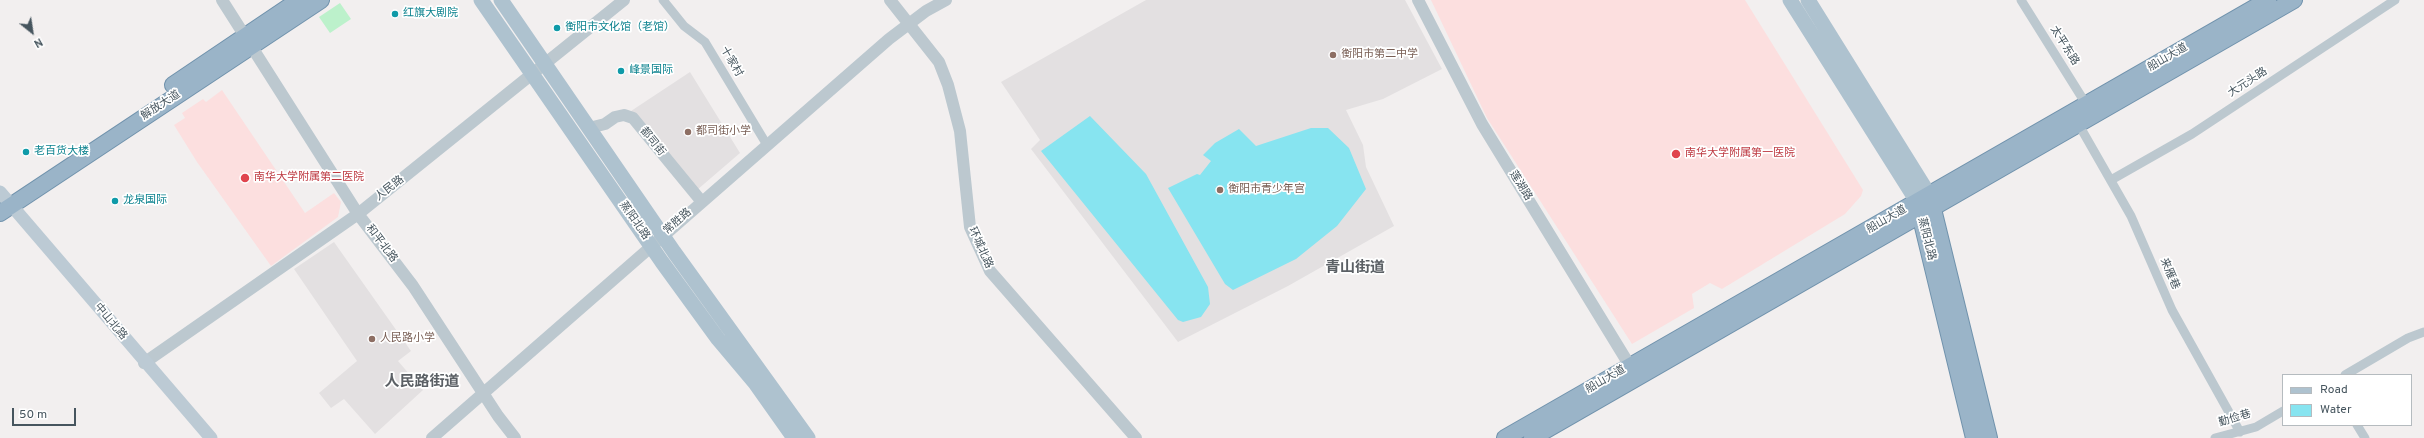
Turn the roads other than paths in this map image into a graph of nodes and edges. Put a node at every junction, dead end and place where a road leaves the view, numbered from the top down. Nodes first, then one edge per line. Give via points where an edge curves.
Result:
1 (222, 0) edge
2 (299, 0) edge
3 (321, 0) edge
4 (481, 0) edge
5 (501, 0) edge
6 (624, 0) edge
7 (663, 0) edge
8 (890, 0) edge
9 (946, 0) edge
10 (955, 0) edge
11 (1418, 0) edge
12 (1790, 0) edge
13 (1808, 0) edge
14 (2021, 0) edge
15 (2268, 0) edge
16 (2294, 0) edge
17 (2395, 0) edge
18 (909, 25) junction
19 (248, 41) junction
20 (547, 64) junction
21 (532, 75) junction
22 (2086, 104) junction
23 (2079, 125) junction
24 (590, 128) junction
25 (767, 145) junction
26 (2111, 180) junction
27 (3, 202) edge
28 (702, 202) junction
29 (1925, 206) junction
30 (358, 214) junction
31 (662, 236) junction
32 (651, 246) junction
33 (2424, 332) edge
34 (144, 363) junction
35 (1630, 366) junction
36 (2347, 374) edge
37 (483, 393) junction
38 (2282, 412) edge
39 (2358, 426) edge
40 (2240, 432) junction
41 (211, 438) edge
42 (432, 438) edge
43 (515, 438) edge
44 (794, 438) edge
45 (808, 438) edge
46 (1136, 438) edge
47 (1505, 438) edge
48 (1532, 438) edge
49 (1974, 438) edge
50 (1989, 438) edge
51 (2215, 438) edge
52 (2365, 438) edge

1 - 19 street, 和平北路
2 - 19 highway, 解放大道
3 - 19 highway, 解放大道
4 - 21 main road, 蒸阳北路
5 - 20 main road, 蒸阳北路
6 - 20 street, 人民路
7 - 25 street, 十家村 via 684,26 705,42
8 - 18 street, 环城北路
9 - 18 street, 常胜路
10 - 18 street, 常胜路
11 - 35 street, 莲湖路 via 1482,124
12 - 29 main road, 蒸阳北路
13 - 29 main road, 蒸阳北路
14 - 22 street, 太平东路
15 - 22 highway, 船山大道
16 - 23 highway, 船山大道
17 - 26 street, 大元头路 via 2192,134
18 - 25 street, 常胜路 via 889,39
18 - 46 street, 环城北路 via 939,62 948,85 960,130 970,226 990,271
19 - 27 highway, 解放大道
19 - 30 street, 和平北路
20 - 21 street, 人民路
20 - 24 main road, 蒸阳北路
21 - 30 street, 人民路
21 - 32 main road, 蒸阳北路
22 - 29 highway, 船山大道
23 - 26 street, 来雁巷
23 - 29 highway, 船山大道
24 - 28 street, 都司街 via 605,124 615,117 624,115 633,118
24 - 31 main road, 蒸阳北路
25 - 28 street, 常胜路
26 - 40 street, 来雁巷 via 2132,216 2172,310
27 - 34 main road, 中山北路
28 - 31 street, 常胜路
29 - 35 highway, 船山大道
29 - 48 highway, 船山大道
29 - 49 highway, 蒸阳北路
29 - 50 highway, 蒸阳北路
30 - 34 street, 人民路
30 - 37 street, 和平北路 via 413,286
31 - 32 street, 常胜路
31 - 45 main road, 蒸阳北路
32 - 37 street, 常胜路
32 - 44 main road, 蒸阳北路
33 - 36 street via 2408,338
34 - 41 main road, 中山北路
35 - 47 highway, 船山大道
37 - 42 street, 常胜路
37 - 43 street, 和平北路
38 - 40 street, 勤俭巷 via 2256,427
39 - 52 street
40 - 51 street, 勤俭巷

